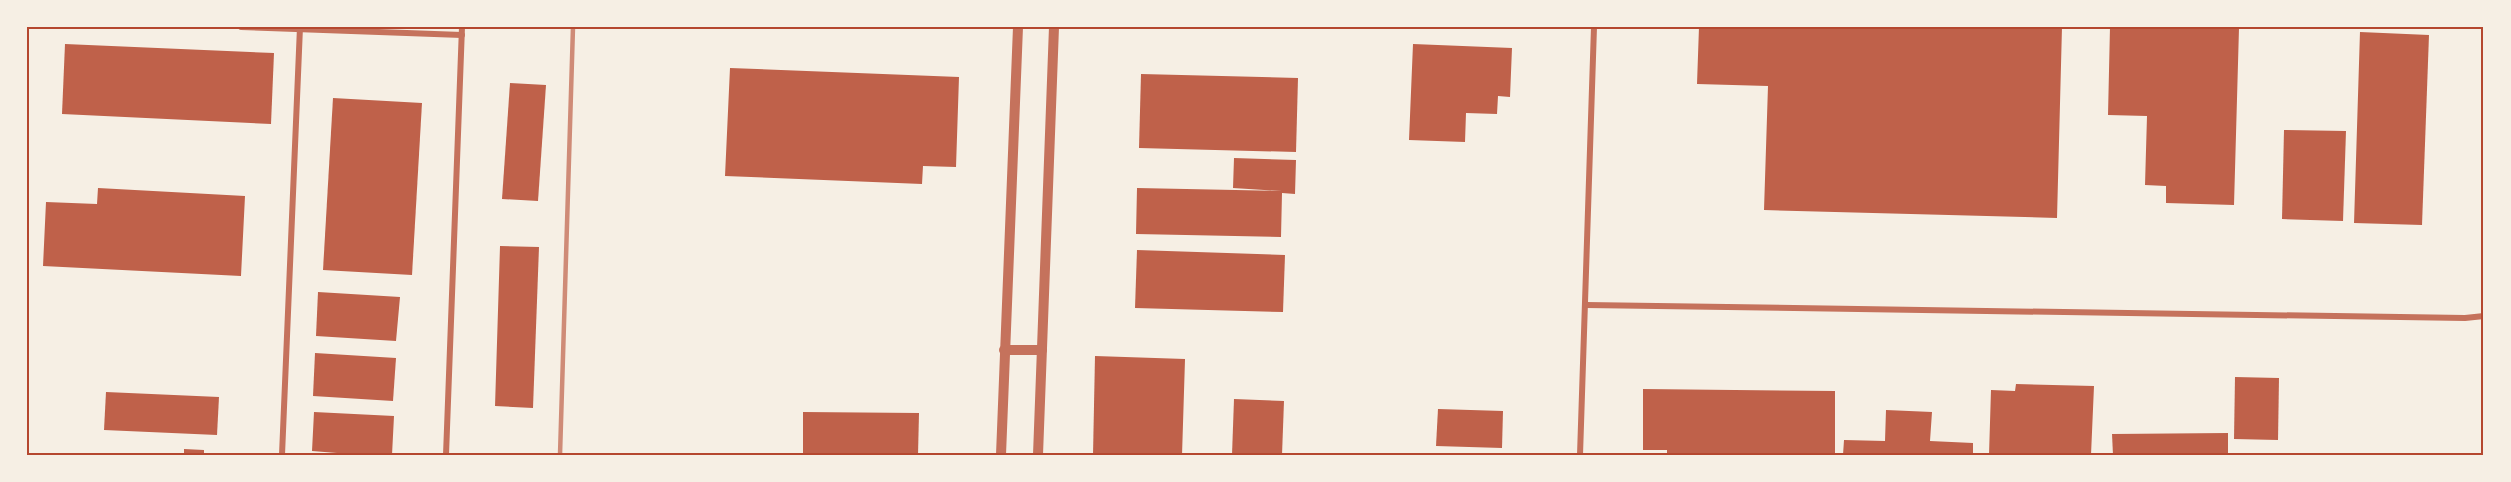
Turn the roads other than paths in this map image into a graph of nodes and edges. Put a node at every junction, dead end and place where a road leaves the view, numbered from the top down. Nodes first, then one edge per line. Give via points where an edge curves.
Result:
1 (241, 27) edge
2 (462, 27) edge
3 (1018, 27) edge
4 (1054, 27) edge
5 (1594, 27) edge
6 (300, 28) edge
7 (462, 35) junction
8 (1586, 304) junction
9 (2484, 316) edge
10 (1004, 350) junction
11 (1042, 350) junction
12 (282, 455) edge
13 (446, 455) edge
14 (1001, 455) edge
15 (1038, 455) edge
16 (1580, 455) edge

1 - 6 street
2 - 7 street
3 - 10 street
4 - 11 street
5 - 8 street
6 - 7 street
6 - 12 street
7 - 13 street
8 - 9 street
8 - 16 street
10 - 11 street
10 - 14 street
11 - 15 street

